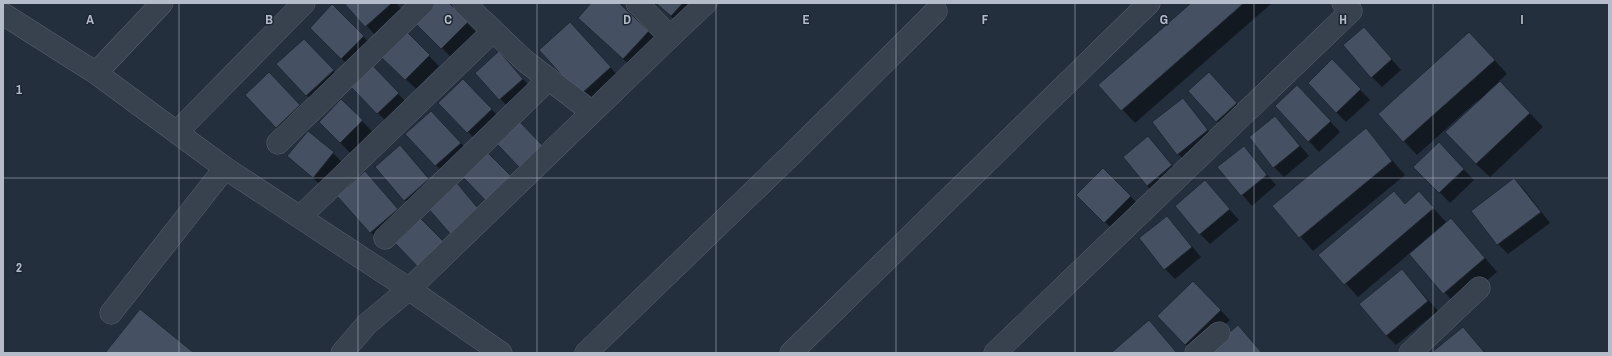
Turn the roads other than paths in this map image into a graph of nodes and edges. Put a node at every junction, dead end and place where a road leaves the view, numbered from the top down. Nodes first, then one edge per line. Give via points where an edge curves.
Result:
1 (162, 3) edge
2 (304, 3) edge
3 (423, 3) edge
4 (464, 3) edge
5 (637, 3) edge
6 (706, 3) edge
7 (1149, 3) edge
8 (1343, 3) edge
9 (936, 11) dead end
10 (6, 24) edge
11 (493, 31) junction
12 (670, 37) junction
13 (96, 73) junction
14 (549, 79) junction
15 (592, 112) junction
16 (177, 132) junction
17 (278, 143) dead end
18 (225, 168) junction
19 (300, 217) junction
20 (385, 238) dead end
21 (1479, 288) dead end
22 (409, 289) junction
23 (110, 313) dead end
24 (1219, 333) dead end
25 (342, 353) edge
26 (501, 353) edge
27 (586, 353) edge
28 (791, 353) edge
29 (995, 353) edge
30 (1196, 353) edge
31 (1410, 353) edge

1 - 13 street
2 - 16 street
3 - 17 street
4 - 11 street
5 - 12 street
6 - 12 street
7 - 28 street
8 - 29 street via 1351,11
9 - 27 street
10 - 13 street
11 - 14 street
11 - 19 street
12 - 15 street
13 - 16 street
14 - 15 street
14 - 20 street
15 - 22 street
16 - 18 street
18 - 19 street
18 - 23 street
19 - 22 street
21 - 31 street
22 - 25 street via 367,324
22 - 26 street
24 - 30 street

